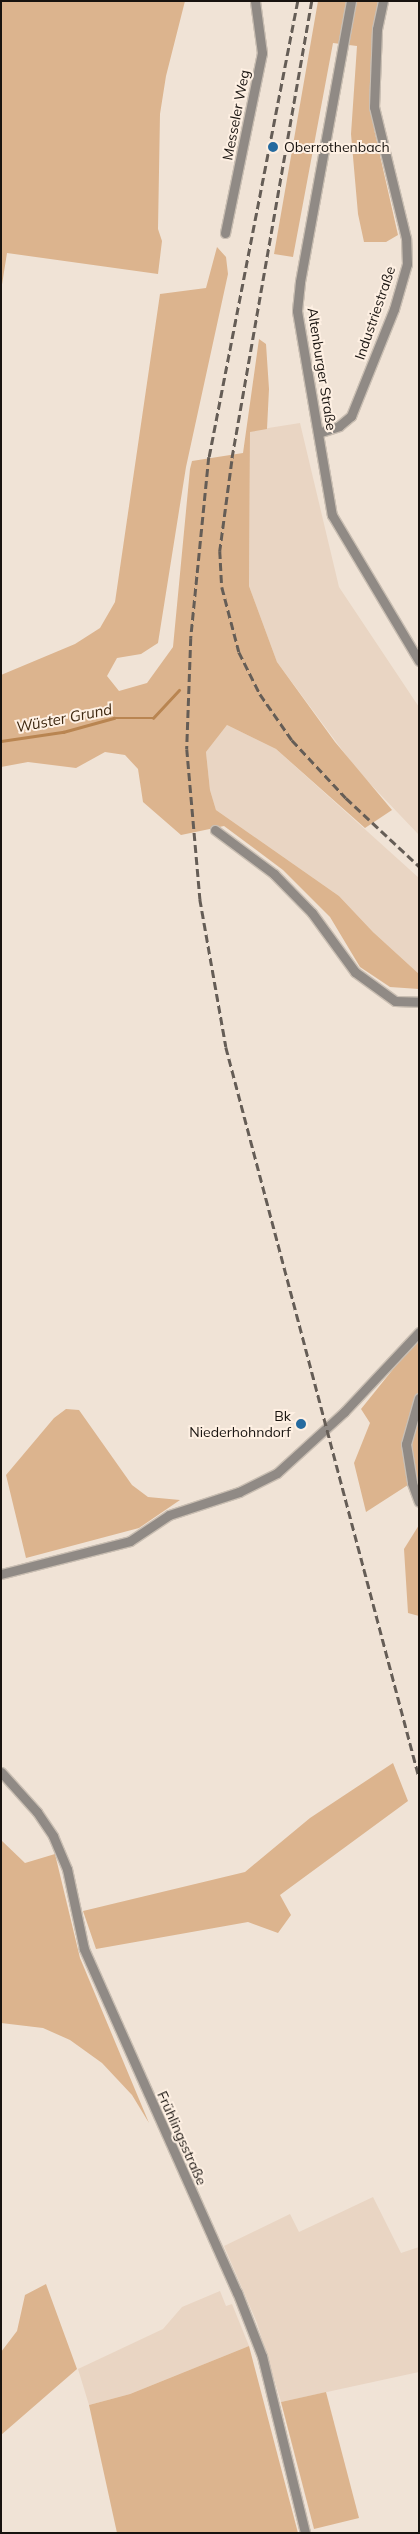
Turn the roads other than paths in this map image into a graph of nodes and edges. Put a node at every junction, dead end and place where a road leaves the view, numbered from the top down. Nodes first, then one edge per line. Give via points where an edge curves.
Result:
1 (255, 1) edge
2 (351, 1) edge
3 (383, 1) edge
4 (225, 233) dead end
5 (318, 433) junction
6 (419, 661) edge
7 (215, 830) dead end
8 (419, 1002) edge
9 (419, 1332) edge
10 (419, 1398) edge
11 (419, 1502) edge
12 (1, 1574) edge
13 (1, 1772) edge
14 (305, 2533) edge

1 - 4 street, Messeler Weg via 262,53
2 - 5 street, Altenburger Straße via 297,311
3 - 5 street, Industriestraße via 377,30 374,107 406,238 407,264 394,309 352,416 339,426
5 - 6 street, Altenburger Straße via 332,515
7 - 8 street via 274,874 312,913 355,972 396,1001
9 - 12 street via 344,1412 276,1473 239,1492 169,1515 130,1541
10 - 11 street via 406,1444 412,1483
13 - 14 street, Frühlingsstraße via 37,1812 53,1836 67,1869 84,1949 237,2292 262,2356

